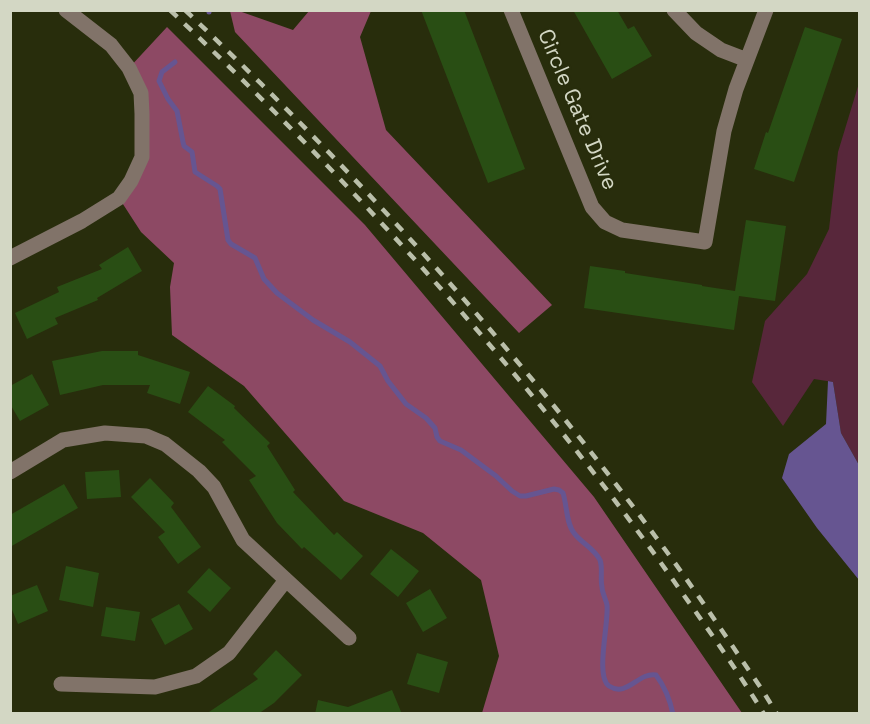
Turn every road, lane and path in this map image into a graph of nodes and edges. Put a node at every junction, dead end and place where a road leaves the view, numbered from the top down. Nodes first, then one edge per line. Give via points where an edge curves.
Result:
1 (66, 10) edge
2 (511, 10) edge
3 (674, 10) edge
4 (766, 10) edge
5 (747, 60) junction
6 (10, 258) edge
7 (10, 472) edge
8 (286, 580) junction
9 (349, 638) dead end
10 (61, 684) dead end

1 - 6 street via 111,45 129,68 141,93 142,157 119,198
2 - 5 street, Circle Gate Drive via 592,207 605,222 622,230 705,242 724,131
3 - 5 street via 696,33 721,50
4 - 5 street, Circle Gate Drive
7 - 8 street via 63,440 105,433 146,436 165,444 199,471 214,487 243,540
8 - 9 street
8 - 10 street via 229,653 196,676 155,687

